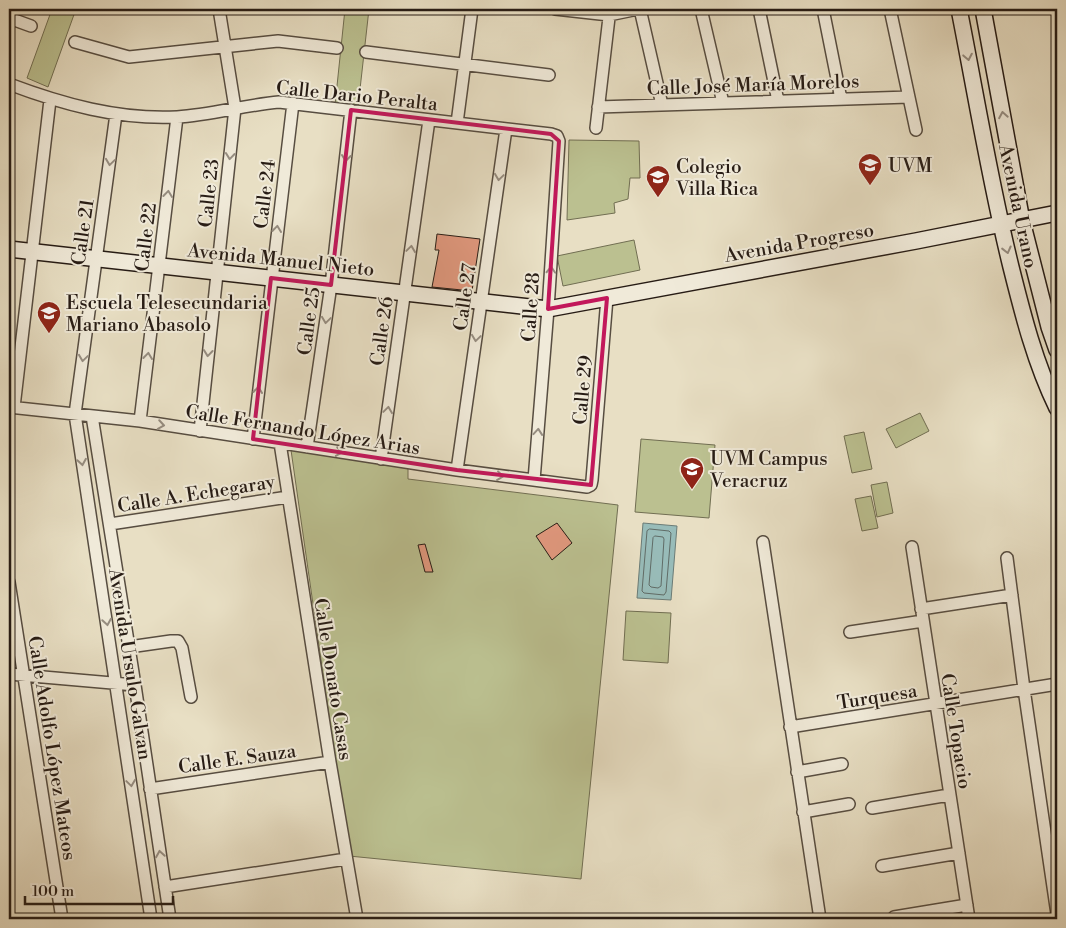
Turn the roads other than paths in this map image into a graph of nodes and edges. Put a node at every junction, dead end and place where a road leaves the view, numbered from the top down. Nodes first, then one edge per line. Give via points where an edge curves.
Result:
1 (219, 9) edge
2 (472, 9) edge
3 (555, 9) edge
4 (639, 9) edge
5 (701, 9) edge
6 (759, 9) edge
7 (823, 9) edge
8 (890, 9) edge
9 (959, 9) edge
10 (983, 9) edge
11 (609, 12) edge
12 (9, 18) edge
13 (31, 26) dead end
14 (75, 42) dead end
15 (225, 47) junction
16 (338, 48) dead end
17 (366, 52) dead end
18 (465, 64) junction
19 (548, 75) dead end
20 (9, 84) edge
21 (909, 97) junction
22 (841, 99) junction
23 (50, 100) junction
24 (778, 101) junction
25 (293, 103) junction
26 (722, 103) junction
27 (662, 105) junction
28 (598, 106) junction
29 (235, 108) junction
30 (351, 110) junction
31 (116, 114) junction
32 (177, 117) junction
33 (430, 120) junction
34 (457, 123) junction
35 (506, 128) junction
36 (596, 128) dead end
37 (916, 130) dead end
38 (557, 136) joint
39 (1057, 213) edge
40 (1022, 221) junction
41 (1001, 225) junction
42 (9, 249) edge
43 (32, 252) junction
44 (96, 259) junction
45 (159, 266) junction
46 (217, 272) junction
47 (271, 278) junction
48 (331, 285) junction
49 (404, 293) junction
50 (607, 298) junction
51 (481, 301) junction
52 (548, 309) junction
53 (1057, 350) edge
54 (11, 407) edge
55 (1057, 408) edge
56 (75, 414) junction
57 (92, 416) junction
58 (140, 421) junction
59 (200, 431) junction
60 (253, 439) junction
61 (280, 443) junction
62 (307, 447) junction
63 (381, 459) junction
64 (457, 470) junction
65 (534, 480) junction
66 (591, 484) joint
67 (288, 497) junction
68 (110, 524) junction
69 (763, 542) dead end
70 (912, 548) dead end
71 (1007, 558) dead end
72 (9, 582) edge
73 (1011, 591) junction
74 (921, 610) junction
75 (850, 632) dead end
76 (129, 647) junction
77 (9, 674) edge
78 (24, 676) junction
79 (116, 684) junction
80 (1057, 684) edge
81 (135, 685) junction
82 (1024, 689) junction
83 (191, 698) dead end
84 (935, 704) junction
85 (790, 728) junction
86 (330, 762) junction
87 (842, 764) dead end
88 (797, 772) junction
89 (150, 789) junction
90 (949, 795) junction
91 (849, 804) dead end
92 (872, 808) dead end
93 (803, 812) junction
94 (959, 853) junction
95 (346, 859) junction
96 (882, 866) dead end
97 (165, 887) junction
98 (1056, 893) edge
99 (967, 905) junction
100 (1057, 914) edge
101 (894, 917) dead end
102 (62, 919) edge
103 (151, 919) edge
104 (170, 919) edge
105 (357, 919) edge
106 (820, 919) edge
107 (969, 919) edge

1 - 15 street, Calle 23
2 - 18 street
3 - 11 street
4 - 11 street
4 - 27 street
5 - 26 street
6 - 24 street
7 - 22 street
8 - 21 street
9 -> 41 street, Avenida Urano
40 -> 10 street, Avenida Urano
11 - 28 street
12 - 13 street
14 - 15 street via 129,58
15 - 16 street via 278,41
15 - 29 street, Calle 23
17 - 18 street
18 - 19 street
18 - 34 street
20 - 23 street, Calle Dario Peralta
21 - 22 street, Calle José María Morelos
21 - 37 street
22 - 24 street, Calle José María Morelos
23 - 31 street, Calle Dario Peralta
23 - 43 street
24 - 26 street, Calle José María Morelos
25 - 29 street, Calle Dario Peralta
25 - 30 street, Calle Dario Peralta
47 -> 25 street, Calle 24
26 - 27 street, Calle José María Morelos
27 - 28 street, Calle José María Morelos
28 - 36 street
29 - 32 street, Calle Dario Peralta
29 -> 46 street, Calle 23
30 - 33 street, Calle Dario Peralta
30 -> 48 street, Calle 25
31 - 32 street, Calle Dario Peralta
31 -> 44 street, Calle 21
45 -> 32 street, Calle 22
33 - 34 street, Calle Dario Peralta
49 -> 33 street, Calle 26
34 - 35 street, Calle Dario Peralta
35 - 38 street, Calle Dario Peralta
35 -> 51 street, Calle 27
52 -> 38 street, Calle 28
39 - 40 street, Avenida Progreso
40 - 41 street, Avenida Progreso
40 - 53 street, Avenida Urano
41 - 50 street, Avenida Progreso
41 -> 55 street, Avenida Urano via 1024,322
42 - 43 street, Avenida Manuel Nieto
43 - 44 street, Avenida Manuel Nieto
43 - 54 street
44 - 45 street, Avenida Manuel Nieto
44 -> 56 street, Calle 21
45 - 46 street, Avenida Manuel Nieto
58 -> 45 street, Calle 22
46 - 47 street, Avenida Manuel Nieto
46 -> 59 street, Calle 23
47 - 48 street, Avenida Manuel Nieto
60 -> 47 street, Calle 24
48 - 49 street, Avenida Manuel Nieto
48 -> 62 street, Calle 25
49 - 51 street, Avenida Manuel Nieto
63 -> 49 street, Calle 26
50 - 52 street, Avenida Progreso
50 - 66 street, Calle 29
51 - 52 street, Avenida Manuel Nieto
51 -> 64 street, Calle 27
65 -> 52 street, Calle 28
54 - 56 street, Calle Fernando López Arias
56 - 57 street, Calle Fernando López Arias
56 -> 79 street, Avenida Ursulo Galvan
57 - 58 street, Calle Fernando López Arias
57 - 68 street, Avenida Ursulo Galvan
58 -> 59 street, Calle Fernando López Arias
59 - 60 street, Calle Fernando López Arias
60 - 61 street, Calle Fernando López Arias
61 - 62 street, Calle Fernando López Arias
61 - 67 street, Calle Donato Casas
62 -> 63 street, Calle Fernando López Arias
63 - 64 street, Calle Fernando López Arias
64 -> 65 street, Calle Fernando López Arias
65 - 66 street, Calle Fernando López Arias via 587,487
67 - 68 street, Calle A. Echegaray
67 - 86 street, Calle Donato Casas
68 - 76 street, Avenida Ursulo Galvan
69 - 85 street
70 - 74 street, Calle Topacio
71 - 73 street
72 - 78 street, Calle Adolfo López Mateos
73 - 74 street
73 - 82 street
74 - 75 street
74 - 84 street, Calle Topacio
76 - 81 street, Avenida Ursulo Galvan
76 - 83 street via 178,641
77 - 78 street
78 - 79 street
78 - 102 street, Calle Adolfo López Mateos
79 - 81 street
79 -> 103 street, Avenida Ursulo Galvan
80 - 82 street, Turquesa
81 - 89 street, Avenida Ursulo Galvan
82 - 84 street, Turquesa
82 - 98 street
84 - 85 street, Turquesa
84 - 90 street, Calle Topacio
85 - 88 street
86 - 89 street, Calle E. Sauza
86 - 95 street, Calle Donato Casas
87 - 88 street
88 - 93 street
97 -> 89 street, Avenida Ursulo Galvan
90 - 92 street
90 - 94 street, Calle Topacio
91 - 93 street
93 - 106 street
94 - 96 street
94 - 99 street, Calle Topacio
95 - 97 street
95 - 105 street, Calle Donato Casas
97 - 104 street, Avenida Ursulo Galvan
98 - 100 street
99 - 101 street
99 - 107 street, Calle Topacio

